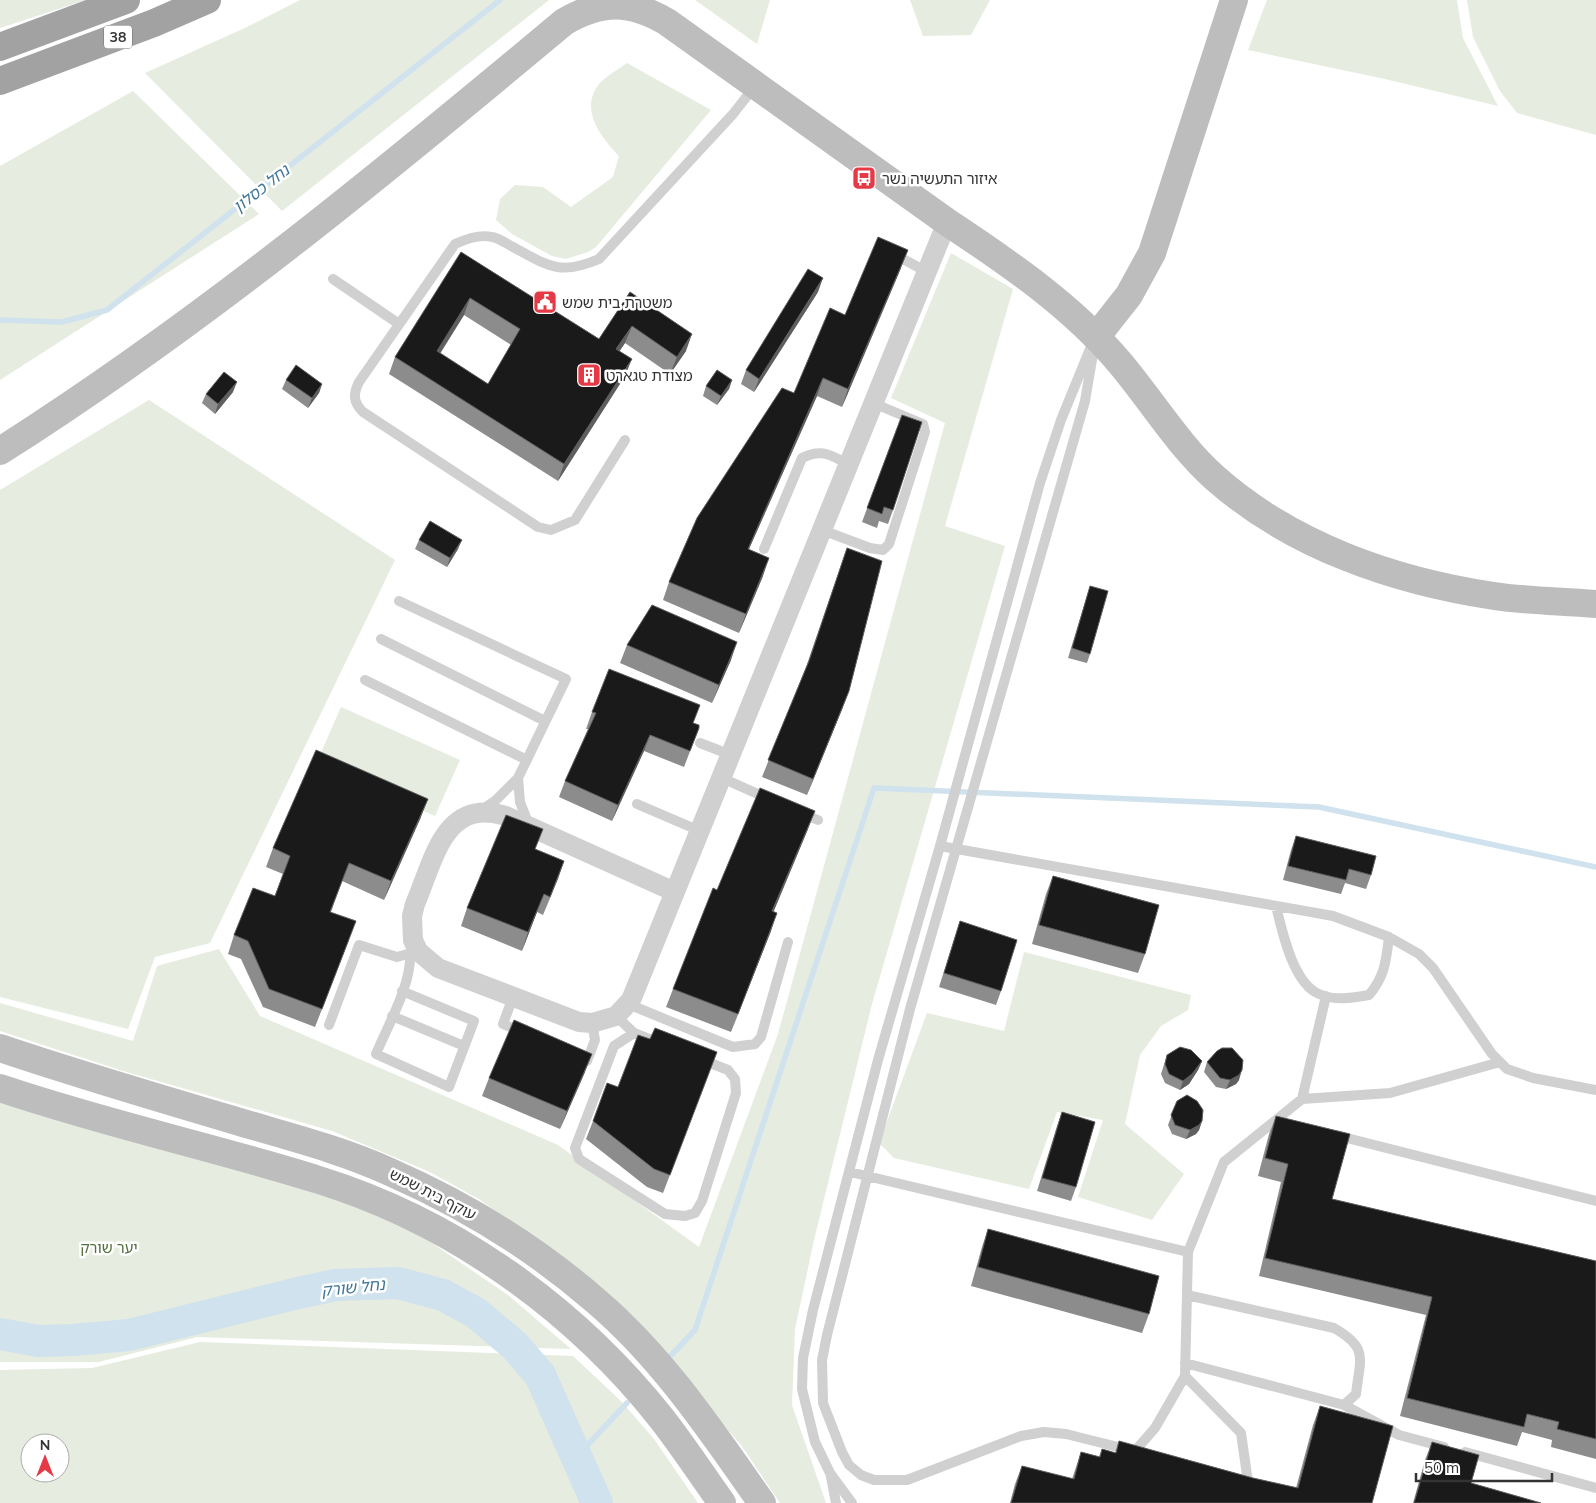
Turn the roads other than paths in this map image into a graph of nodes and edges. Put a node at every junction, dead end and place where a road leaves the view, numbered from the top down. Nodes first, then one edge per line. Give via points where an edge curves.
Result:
1 (126, 0) edge
2 (207, 0) edge
3 (1234, 0) edge
4 (0, 47) edge
5 (0, 81) edge
6 (756, 85) junction
7 (947, 222) junction
8 (886, 250) edge
9 (926, 272) junction
10 (333, 279) dead end
11 (399, 324) junction
12 (1096, 337) junction
13 (873, 403) junction
14 (625, 440) dead end
15 (0, 451) edge
16 (848, 464) junction
17 (822, 530) junction
18 (764, 549) dead end
19 (399, 600) dead end
20 (1596, 604) edge
21 (381, 639) dead end
22 (365, 680) dead end
23 (546, 721) junction
24 (700, 743) edge
25 (731, 755) junction
26 (527, 760) junction
27 (518, 778) junction
28 (722, 778) junction
29 (638, 804) dead end
30 (478, 812) junction
31 (818, 820) dead end
32 (531, 828) junction
33 (700, 831) junction
34 (940, 846) junction
35 (956, 850) junction
36 (675, 892) junction
37 (1276, 906) junction
38 (1389, 937) junction
39 (788, 942) dead end
40 (414, 952) junction
41 (402, 991) junction
42 (1326, 996) junction
43 (513, 997) junction
44 (622, 1010) junction
45 (392, 1016) junction
46 (592, 1023) junction
47 (329, 1025) dead end
48 (634, 1033) junction
49 (528, 1034) edge
50 (464, 1046) junction
51 (0, 1048) edge
52 (568, 1053) edge
53 (1500, 1062) junction
54 (0, 1088) edge
55 (1596, 1090) edge
56 (1302, 1099) junction
57 (1325, 1132) edge
58 (850, 1172) junction
59 (867, 1176) junction
60 (1596, 1201) edge
61 (1188, 1252) junction
62 (1187, 1295) junction
63 (1185, 1364) junction
64 (1185, 1376) junction
65 (1344, 1404) junction
66 (830, 1473) junction
67 (1245, 1488) edge
68 (1596, 1488) edge
69 (722, 1503) edge
70 (762, 1503) edge
71 (836, 1503) edge
72 (852, 1503) edge

1 - 4 highway, 38
2 - 5 highway, 38
3 - 12 main road via 1152,254 1129,295
6 - 7 main road
6 - 11 lane via 599,260 582,267 562,269 547,265 492,237 471,238 454,244
6 - 15 main road via 667,22 643,9 619,3 585,9 564,22 224,297
7 - 9 street
7 - 12 main road via 1041,289
8 - 9 lane
9 - 13 street
10 - 11 lane
11 - 14 lane via 359,382 354,392 356,404 363,412 538,527 551,530 575,520
12 - 20 main road via 1215,478 1257,511 1321,547 1398,576 1495,596
12 - 34 lane via 1060,420 1040,483
12 - 35 lane via 1085,401
13 - 16 street
13 - 17 lane via 923,424 925,432 890,544 883,550 870,548
16 - 17 street
16 - 18 lane via 824,452 813,452 802,458
17 - 25 street
19 - 23 lane via 566,679
21 - 23 lane
22 - 26 lane
23 - 26 lane
24 - 25 lane
25 - 28 street
26 - 27 lane
27 - 30 lane via 496,801
27 - 32 lane via 520,802
28 - 31 lane
28 - 33 street
29 - 33 lane
30 - 32 street via 492,812
30 - 40 street via 466,815 447,830 415,904
32 - 36 street
33 - 36 street
34 - 35 lane
34 - 58 lane via 878,1060
35 - 37 lane
35 - 59 lane via 910,1009
36 - 44 street
37 - 38 lane via 1333,916
37 - 42 lane via 1302,982
38 - 42 lane via 1380,982 1369,995 1354,998
38 - 53 lane via 1419,954 1433,968
39 - 44 lane via 761,1037 755,1044 733,1046
40 - 41 lane
40 - 43 street via 438,968
40 - 47 lane via 396,957 359,945
41 - 45 lane
41 - 50 lane via 474,1021
42 - 56 lane
43 - 46 street via 566,1018
43 - 49 lane via 503,1024
44 - 46 street
44 - 48 lane
45 - 50 lane
45 - 50 lane via 376,1054 449,1087
46 - 52 lane via 595,1040 587,1061
48 - 48 lane via 614,1046 575,1148 579,1159 665,1214 685,1216 695,1213 702,1201 736,1093 735,1079 728,1070
51 - 70 main road, עוקף בית שמש via 85,1077 331,1149 389,1171 487,1220 566,1276 630,1334 688,1398
53 - 55 lane via 1506,1070 1532,1078
53 - 56 lane via 1390,1093
54 - 69 main road, עוקף בית שמש via 73,1113 320,1180 375,1201 470,1249 546,1302 606,1356 662,1419
56 - 61 lane via 1282,1121 1224,1162
57 - 60 lane
58 - 59 lane
58 - 66 lane via 803,1358 802,1389 815,1442
59 - 61 lane
59 - 64 lane via 822,1360 824,1403 842,1452 849,1465 861,1475 874,1480 907,1480 1021,1436 1044,1432 1066,1434 1138,1453
61 - 62 lane
62 - 63 lane
62 - 65 lane via 1334,1328 1353,1338 1360,1350 1356,1394
63 - 64 lane
63 - 65 lane
64 - 67 lane via 1241,1433
65 - 68 lane via 1399,1435
66 - 71 lane
66 - 72 lane

